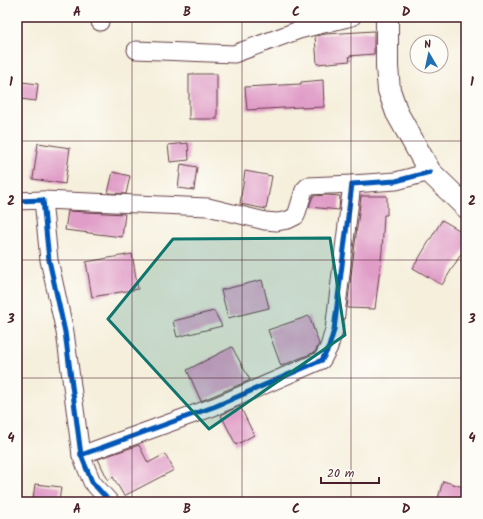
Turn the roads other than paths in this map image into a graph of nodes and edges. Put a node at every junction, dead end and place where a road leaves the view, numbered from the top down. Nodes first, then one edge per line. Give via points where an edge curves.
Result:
1 (352, 17) edge
2 (387, 17) edge
3 (136, 50) dead end
4 (430, 172) junction
5 (352, 184) junction
6 (43, 200) junction
7 (17, 201) edge
8 (466, 207) edge
9 (81, 456) junction
10 (110, 502) edge

1 - 3 street via 299,30 234,54
2 - 4 street via 389,90 397,113
4 - 5 street via 396,181
4 - 8 street
5 - 6 street via 308,186 304,190 296,216 277,222 208,207
5 - 9 street via 334,330 322,360 216,406
6 - 7 street
6 - 9 street via 49,260 65,332
9 - 10 street via 92,482

